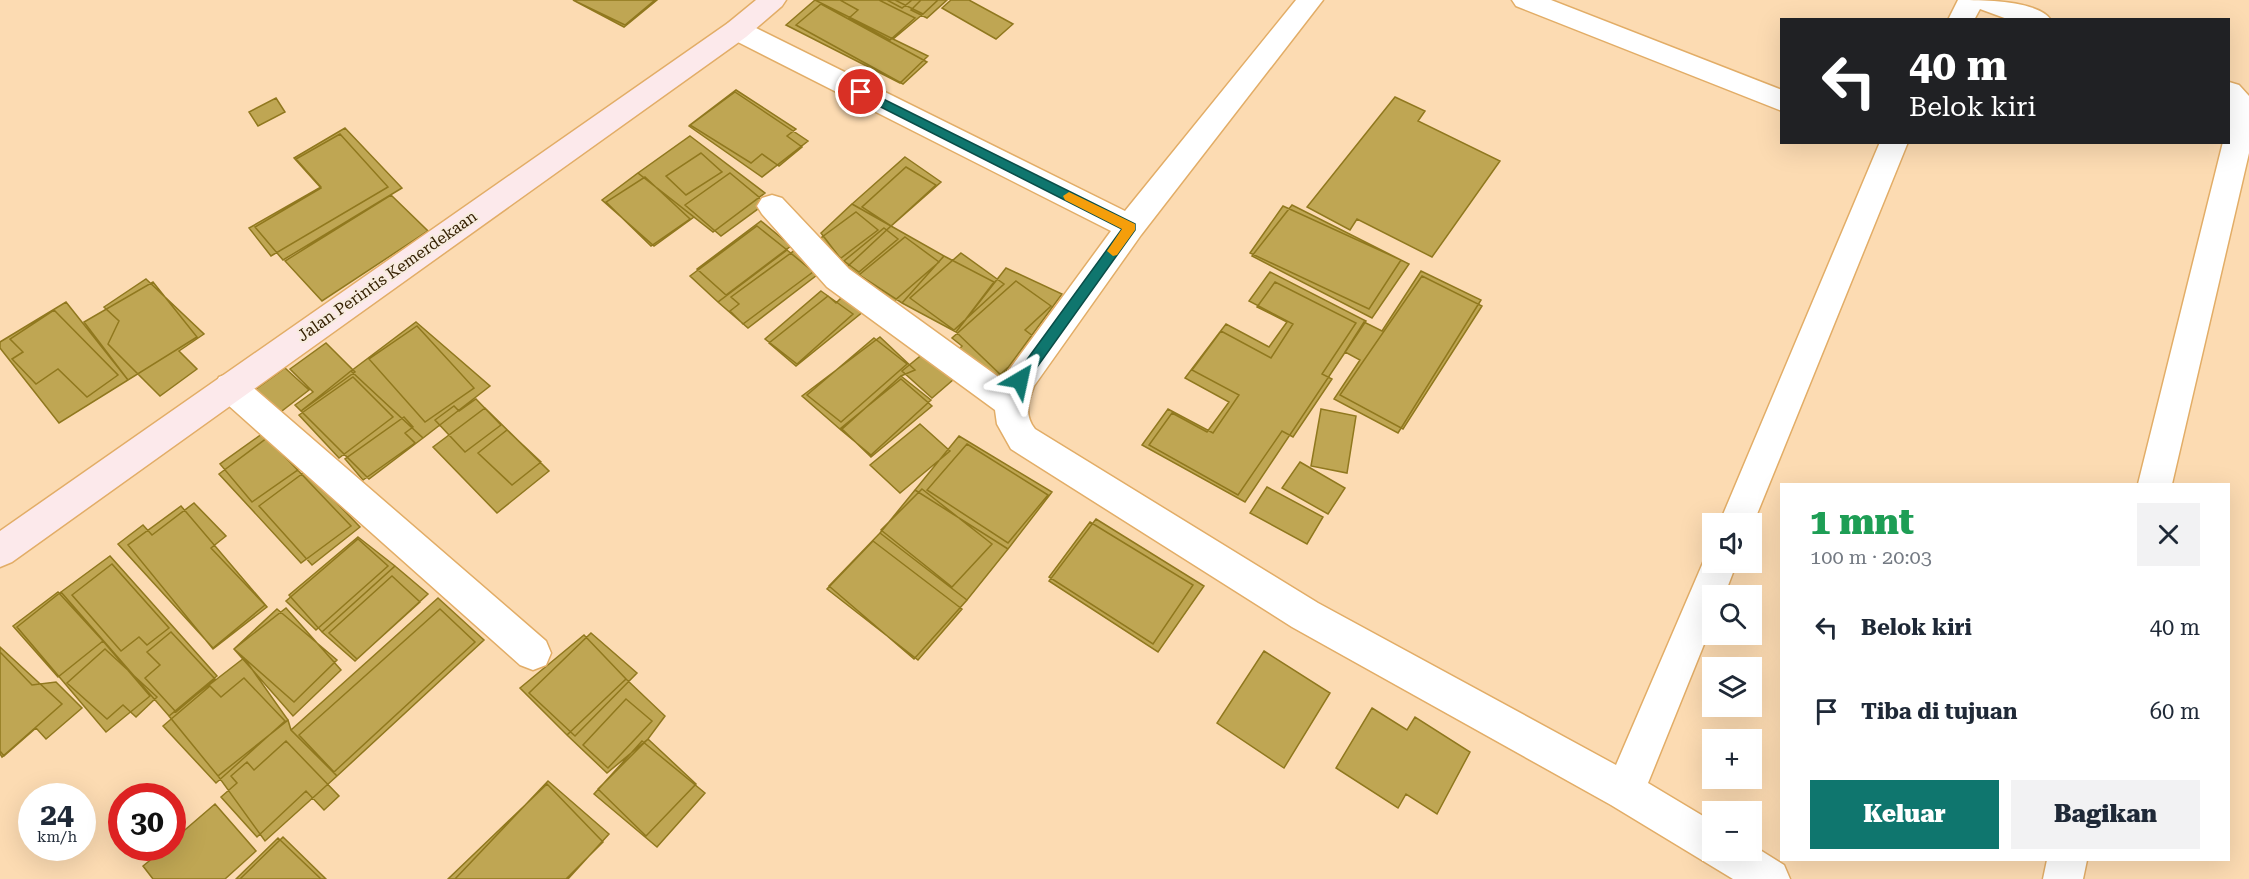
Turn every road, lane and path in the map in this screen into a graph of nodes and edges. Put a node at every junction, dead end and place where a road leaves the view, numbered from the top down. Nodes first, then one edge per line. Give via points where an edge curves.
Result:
1 (773, 0) edge
2 (1310, 0) edge
3 (1525, 0) edge
4 (1971, 0) edge
5 (1983, 0) edge
6 (1962, 18) edge
7 (2032, 18) edge
8 (737, 30) junction
9 (2230, 93) edge
10 (1780, 101) edge
11 (1891, 144) edge
12 (772, 206) dead end
13 (1130, 227) junction
14 (230, 387) junction
15 (1011, 404) junction
16 (2155, 483) edge
17 (1740, 513) edge
18 (0, 551) edge
19 (1715, 573) edge
20 (533, 653) dead end
21 (1625, 791) junction
22 (1702, 837) edge
23 (1741, 861) edge
24 (2067, 861) edge
25 (1770, 879) edge
26 (2062, 879) edge

1 - 8 main road, Jalan Perintis Kemerdekaan
2 - 13 street
3 - 10 street
4 - 6 street
5 - 7 street
8 - 13 street
8 - 14 main road, Jalan Perintis Kemerdekaan
9 - 16 street via 2244,115
11 - 17 street
12 - 15 street via 838,278
13 - 15 street via 1020,380
14 - 18 main road, Jalan Perintis Kemerdekaan
14 - 20 street
15 - 21 street via 1011,425 1023,439 1305,615
19 - 21 street
21 - 22 street
23 - 25 street
24 - 26 street

